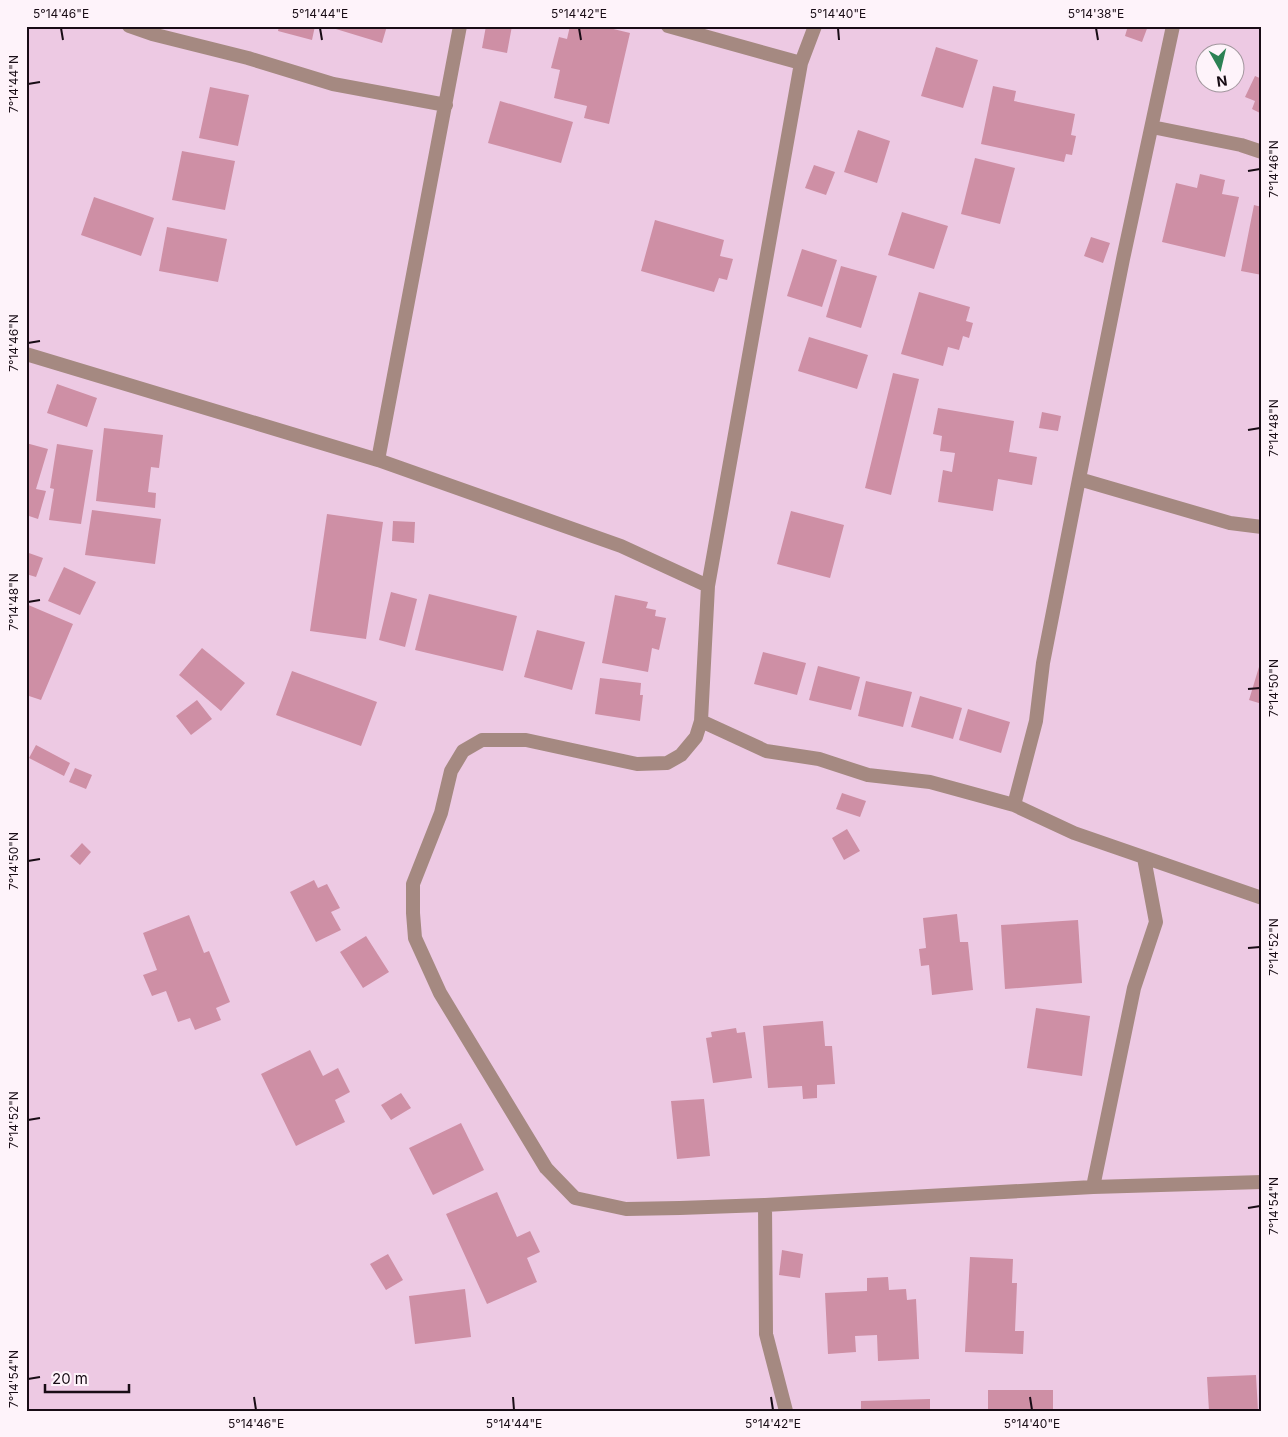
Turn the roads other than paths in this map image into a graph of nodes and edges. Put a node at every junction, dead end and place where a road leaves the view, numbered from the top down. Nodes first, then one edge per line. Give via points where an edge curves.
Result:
1 (129, 26) edge
2 (460, 26) edge
3 (668, 26) edge
4 (815, 26) edge
5 (1173, 26) edge
6 (801, 63) junction
7 (446, 105) junction
8 (1152, 127) junction
9 (1262, 152) edge
10 (26, 354) edge
11 (378, 460) junction
12 (1079, 479) junction
13 (1262, 527) edge
14 (708, 586) junction
15 (701, 721) junction
16 (1014, 805) junction
17 (1144, 858) junction
18 (1262, 898) edge
19 (1262, 1182) edge
20 (1093, 1187) junction
21 (765, 1205) junction
22 (786, 1411) edge

1 - 7 street via 333,84
2 - 7 street
3 - 6 street
4 - 6 street
5 - 8 street
6 - 14 street
7 - 11 street
8 - 9 street
8 - 12 street
10 - 11 street
11 - 14 street via 621,546
12 - 13 street via 1230,523
12 - 16 street via 1043,664 1036,721
14 - 15 street
15 - 16 street via 766,751 819,759 868,775 930,782
15 - 21 street via 696,738 681,755 667,763 637,764 526,740 482,740 463,751 451,771 441,813 413,884 415,938 440,993 502,1097 546,1168 575,1198 626,1208
16 - 17 street via 1074,833
17 - 18 street
17 - 20 street via 1156,922 1134,988
19 - 20 street
20 - 21 street
21 - 22 street via 766,1334

